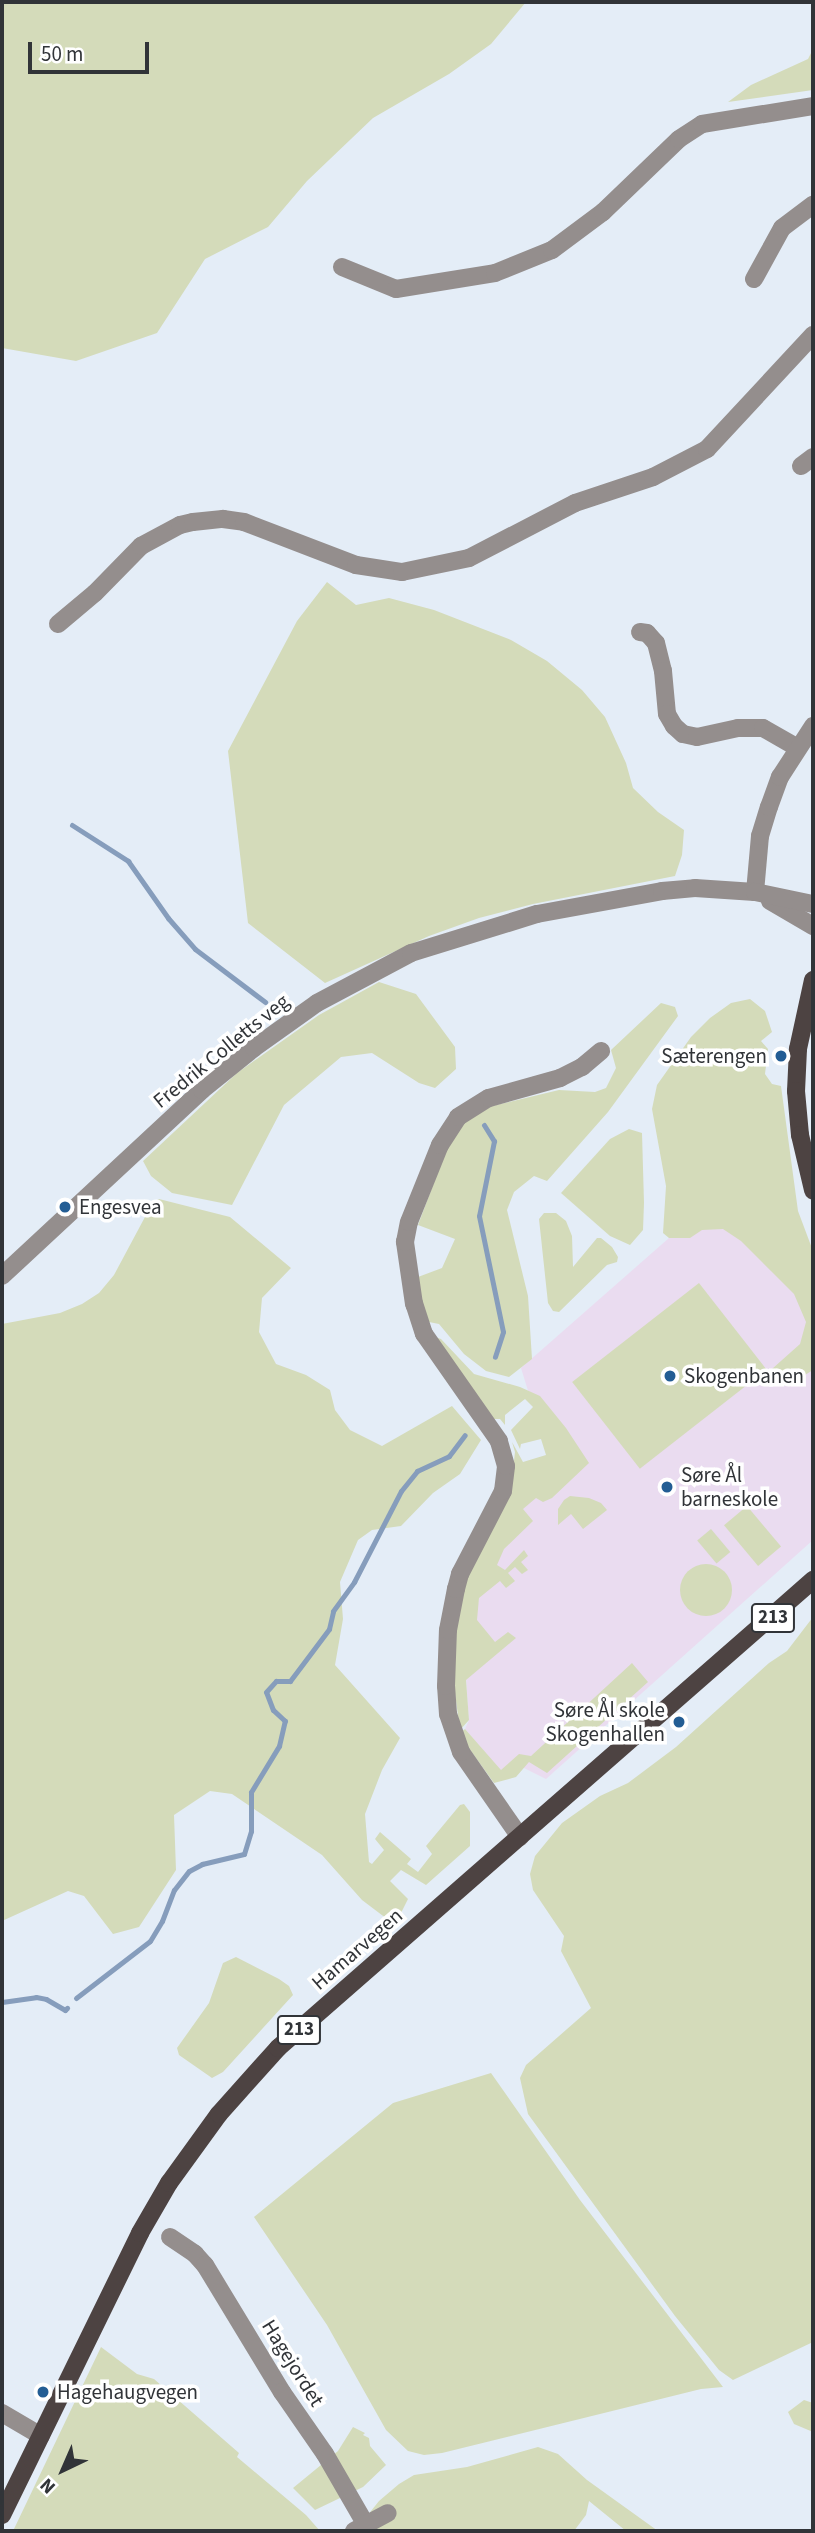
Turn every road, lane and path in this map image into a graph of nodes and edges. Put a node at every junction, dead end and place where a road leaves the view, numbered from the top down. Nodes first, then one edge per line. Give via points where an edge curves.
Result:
1 (813, 106) edge
2 (813, 205) edge
3 (342, 267) dead end
4 (754, 279) dead end
5 (813, 335) edge
6 (58, 624) dead end
7 (640, 632) dead end
8 (813, 726) edge
9 (797, 748) junction
10 (755, 892) junction
11 (813, 904) edge
12 (813, 926) edge
13 (813, 979) edge
14 (601, 1051) dead end
15 (813, 1190) edge
16 (2, 1276) edge
17 (813, 1580) edge
18 (520, 1837) junction
19 (170, 2237) dead end
20 (2, 2413) edge
21 (41, 2436) junction
22 (388, 2513) dead end
23 (2, 2515) edge
24 (360, 2528) edge

1 - 3 street via 702,124 679,139 603,212 552,250 495,273 397,289
2 - 4 street via 782,229
5 - 6 street via 707,449 684,464 575,503 469,558 402,572 356,565 244,522 223,519 180,524 141,546
7 - 9 street via 656,643 667,714 683,734 697,737 738,728 763,729
8 - 9 street
9 - 10 street via 780,776 760,836
10 - 11 street, Fredrik Colletts veg
10 - 12 street, Fredrik Colletts veg
10 - 16 street, Fredrik Colletts veg via 695,888 602,900 473,932 411,953 317,1003 254,1048 202,1090
13 - 15 main road via 798,1049 796,1091 800,1135
14 - 18 street via 560,1078 489,1098 458,1117 440,1145 405,1242 424,1334 499,1441 506,1466 503,1491 460,1574 449,1630 446,1686 448,1714 461,1752
17 - 18 main road, Hamarvegen / 213
18 - 21 main road, Hamarvegen / 213 via 278,2048 219,2114 140,2233
19 - 24 street, Hagejordet via 205,2265 325,2454
20 - 21 street
21 - 23 main road, Hamarvegen / 213
22 - 24 street, Hagejordet

